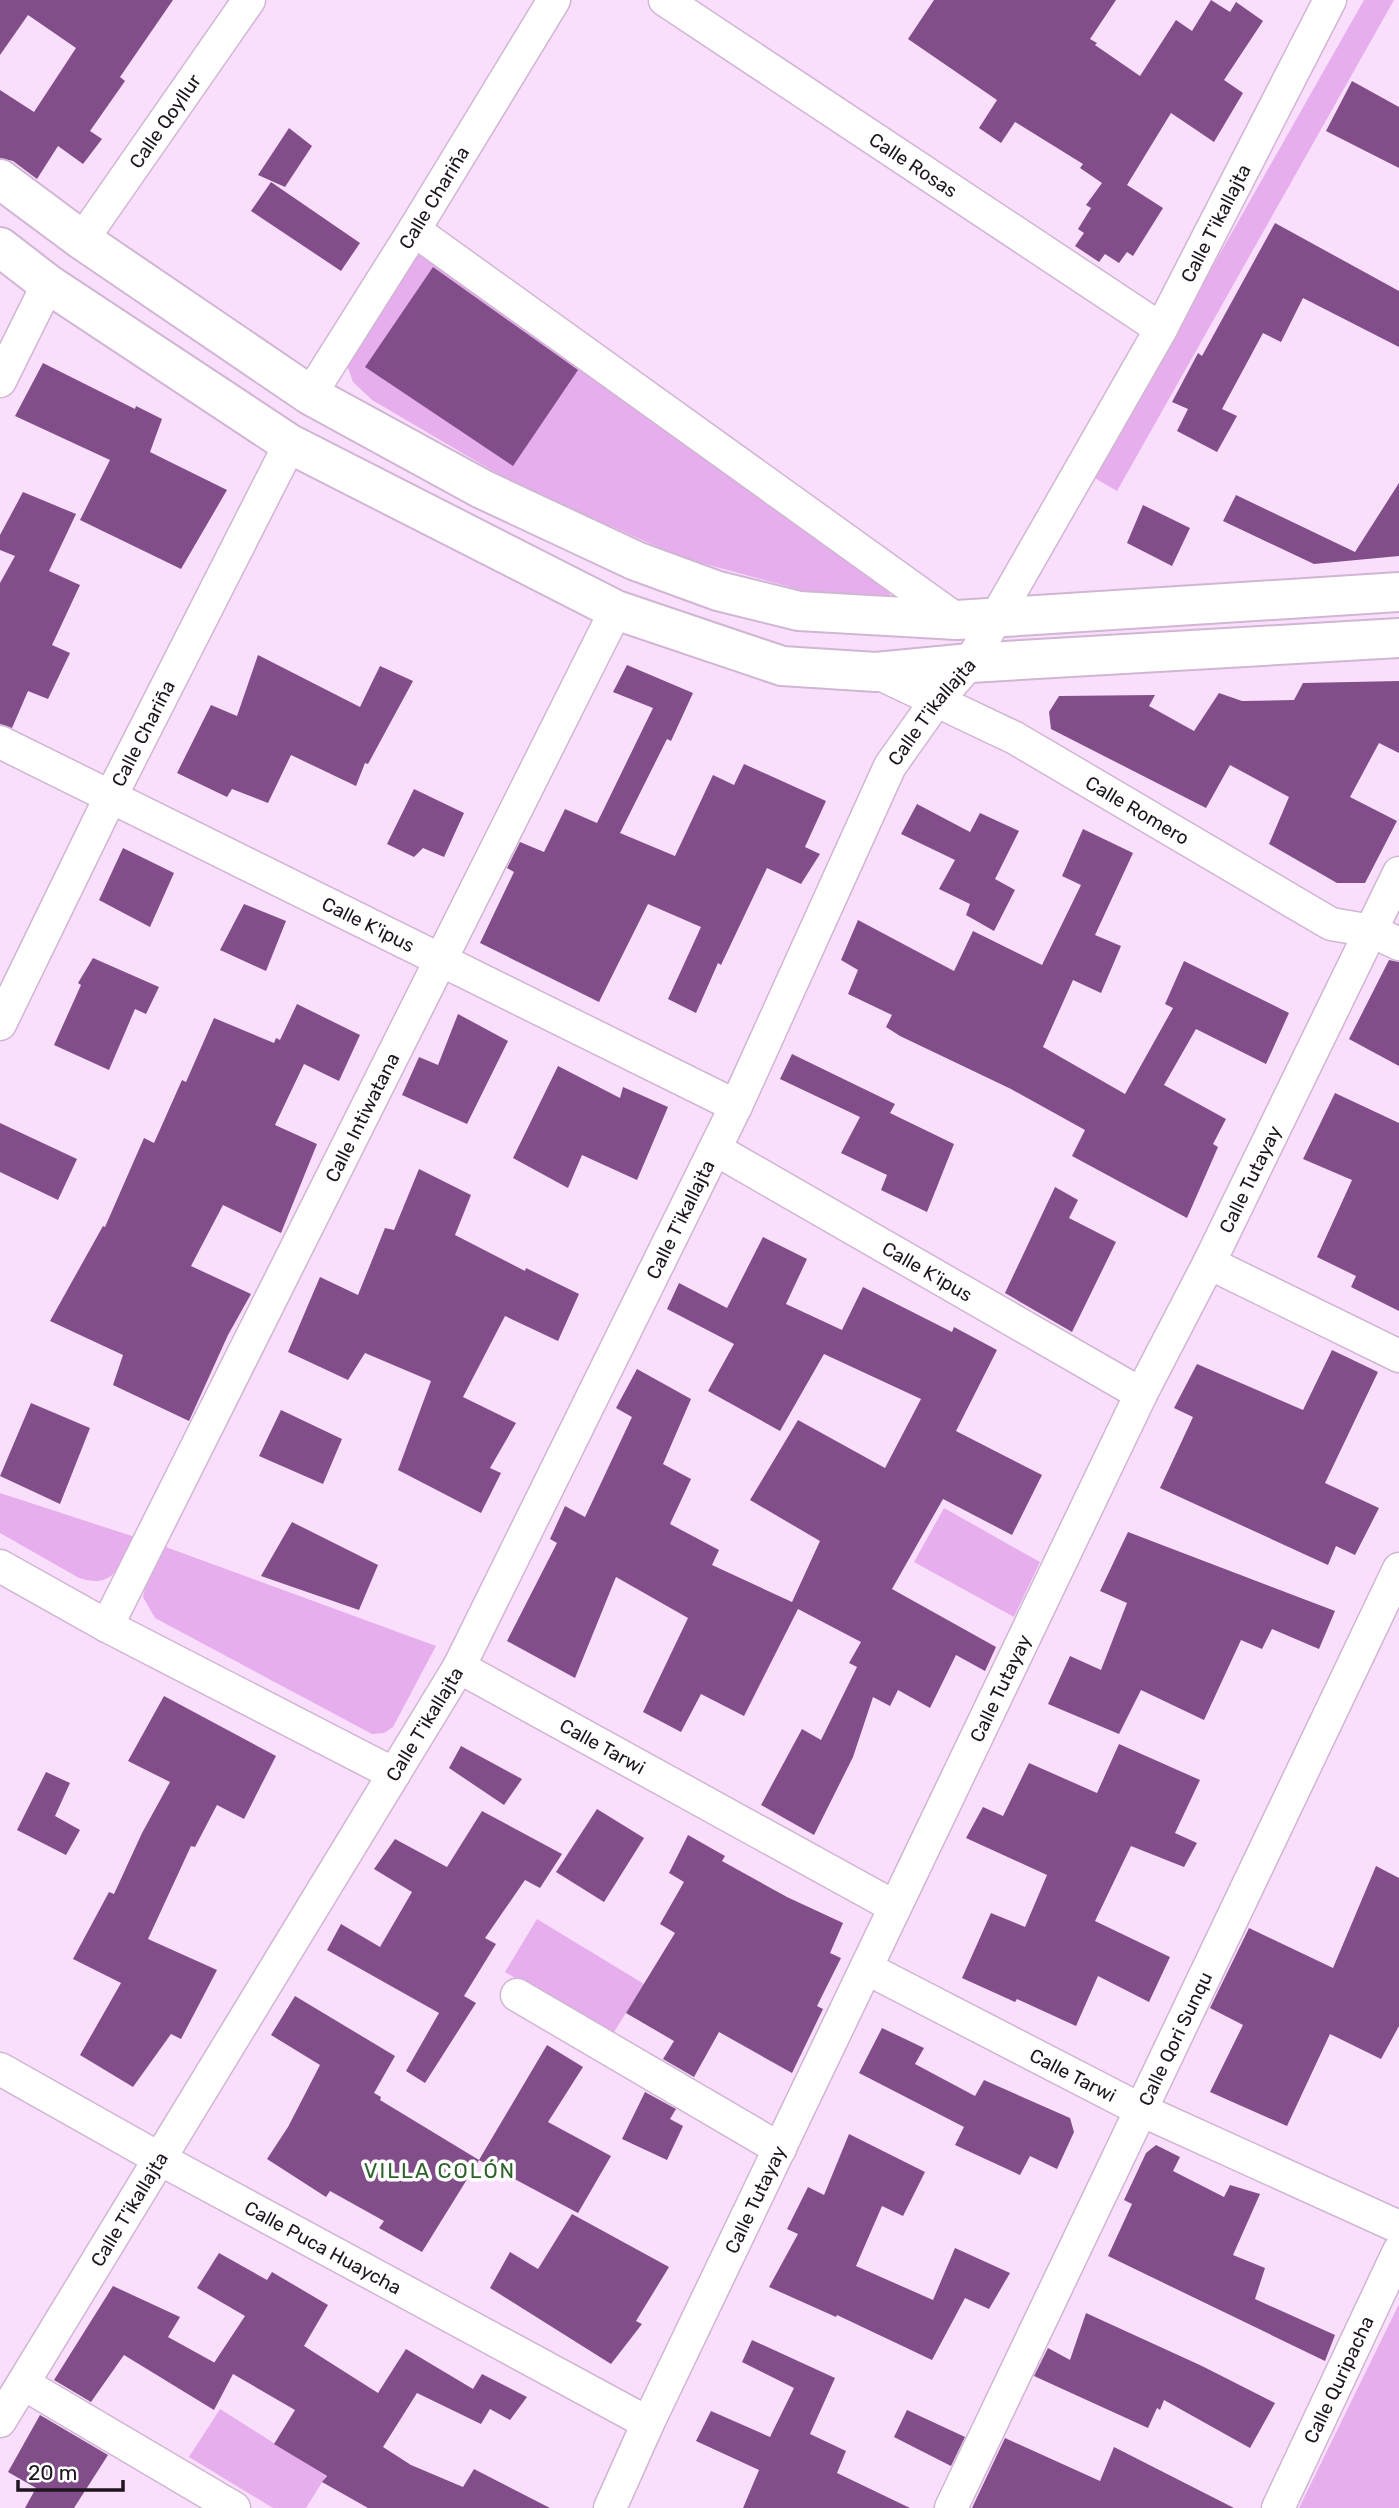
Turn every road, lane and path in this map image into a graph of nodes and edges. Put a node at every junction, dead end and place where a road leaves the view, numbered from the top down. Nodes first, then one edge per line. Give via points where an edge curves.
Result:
1 (249, 0) edge
2 (554, 0) edge
3 (665, 0) edge
4 (1320, 4) edge
5 (0, 179) edge
6 (414, 230) junction
7 (82, 240) junction
8 (0, 247) edge
9 (48, 284) junction
10 (1161, 328) junction
11 (0, 381) edge
12 (310, 395) junction
13 (289, 444) junction
14 (1399, 592) edge
15 (615, 610) junction
16 (975, 619) junction
17 (1399, 638) edge
18 (970, 663) junction
19 (876, 672) junction
20 (936, 701) junction
21 (0, 742) edge
22 (110, 798) junction
23 (1399, 873) edge
24 (1385, 937) edge
25 (440, 959) junction
26 (0, 1024) edge
27 (736, 1106) junction
28 (715, 1149) junction
29 (1209, 1263) junction
30 (1399, 1356) edge
31 (1140, 1394) junction
32 (0, 1566) edge
33 (1399, 1569) edge
34 (107, 1626) junction
35 (459, 1667) junction
36 (394, 1774) junction
37 (895, 1907) junction
38 (866, 1968) junction
39 (517, 1995) dead end
40 (0, 2068) edge
41 (1141, 2110) junction
42 (780, 2149) junction
43 (160, 2159) junction
44 (1399, 2227) edge
45 (1399, 2251) edge
46 (24, 2384) junction
47 (0, 2421) edge
48 (648, 2423) junction
49 (234, 2508) edge
50 (610, 2508) edge
51 (951, 2508) edge
52 (1278, 2508) edge

1 - 7 street, Calle Qoyllur
2 - 6 street, Calle Chariña
3 - 10 street, Calle Rosas
4 - 10 street, Calle T'ikallajta
5 - 7 main road
6 - 12 street, Calle Chariña
6 - 16 street
7 - 12 main road
8 - 9 main road
9 - 11 street
9 - 13 main road
10 - 16 street, Calle T'ikallajta
12 - 16 main road via 482,489 636,561 718,591 799,611
13 - 15 main road
13 - 22 street, Calle Chariña
14 - 16 main road
15 - 19 main road via 782,666
15 - 25 street, Calle Intiwatana
16 - 18 street, Calle T'ikallajta
17 - 18 main road
18 - 19 main road
18 - 20 street, Calle T'ikallajta
19 - 20 street, Calle Romero
20 - 24 street, Calle Romero via 1015,738 1331,924
20 - 27 street, Calle T'ikallajta via 890,766
21 - 22 street, Calle K'ipus
22 - 25 street, Calle K'ipus
22 - 26 street, Calle Chariña
23 - 24 street, Calle Tutayay
24 - 29 street, Calle Tutayay
25 - 27 street, Calle K'ipus
25 - 34 street, Calle Intiwatana
27 - 28 street, Calle T'ikallajta
28 - 31 street, Calle K'ipus
28 - 35 street, Calle T'ikallajta
29 - 30 street
29 - 31 street, Calle Tutayay
31 - 37 street, Calle Tutayay
32 - 34 street
33 - 41 street, Calle Qori Sunqu
34 - 36 street
35 - 36 street, Calle T'ikallajta
35 - 37 street, Calle Tarwi
36 - 43 street, Calle T'ikallajta
37 - 38 street, Calle Tutayay
38 - 41 street, Calle Tarwi
38 - 42 street, Calle Tutayay
39 - 42 street
40 - 43 street, Calle Puca Huaycha
41 - 44 street, Calle Tarwi
41 - 51 street, Calle Qori Sunqu
42 - 48 street, Calle Tutayay
43 - 46 street, Calle T'ikallajta
43 - 48 street, Calle Puca Huaycha
45 - 52 street, Calle Quripacha
46 - 47 street, Calle T'ikallajta
46 - 49 street
48 - 50 street, Calle Tutayay

